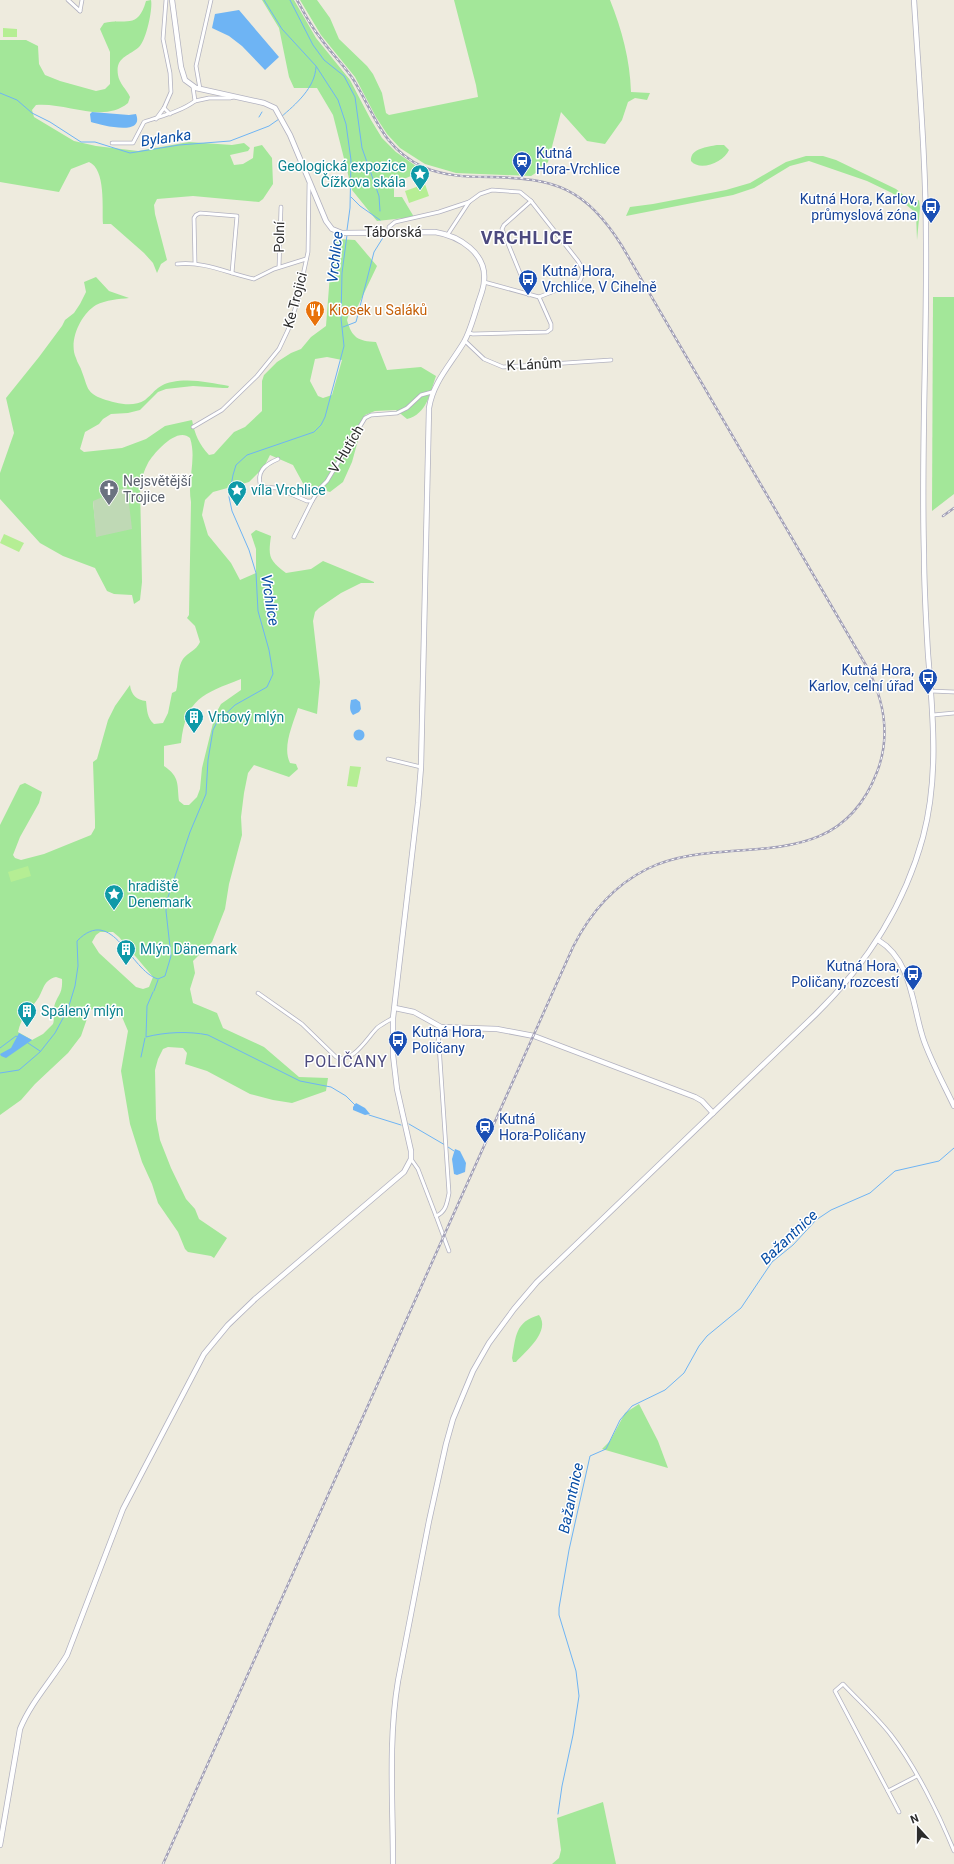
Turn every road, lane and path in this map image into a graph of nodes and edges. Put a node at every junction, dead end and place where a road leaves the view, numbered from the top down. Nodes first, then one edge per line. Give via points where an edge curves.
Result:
1 (68, 0) edge
2 (82, 0) edge
3 (166, 0) edge
4 (172, 0) edge
5 (212, 0) edge
6 (914, 0) edge
7 (193, 87) junction
8 (200, 89) junction
9 (233, 96) junction
10 (195, 101) junction
11 (164, 108) junction
12 (170, 114) junction
13 (156, 119) junction
14 (112, 143) dead end
15 (310, 180) junction
16 (531, 201) junction
17 (469, 202) junction
18 (281, 207) dead end
19 (389, 232) junction
20 (448, 234) junction
21 (306, 259) junction
22 (195, 263) junction
23 (177, 264) dead end
24 (279, 267) junction
25 (232, 273) junction
26 (484, 282) junction
27 (529, 294) junction
28 (539, 297) junction
29 (469, 332) junction
30 (464, 341) junction
31 (611, 360) dead end
32 (432, 392) junction
33 (193, 427) dead end
34 (278, 459) dead end
35 (312, 501) junction
36 (294, 538) dead end
37 (931, 691) junction
38 (954, 692) edge
39 (954, 713) edge
40 (933, 715) junction
41 (388, 758) dead end
42 (421, 767) junction
43 (878, 940) junction
44 (258, 993) dead end
45 (395, 1008) junction
46 (393, 1018) junction
47 (441, 1027) junction
48 (954, 1106) edge
49 (713, 1113) junction
50 (412, 1159) junction
51 (436, 1216) junction
52 (449, 1251) dead end
53 (917, 1776) junction
54 (888, 1792) junction
55 (899, 1812) dead end
56 (0, 1845) edge
57 (954, 1851) edge
58 (393, 1864) edge

1 - 2 street via 80,11
3 - 11 street via 163,39 171,92
4 - 7 street via 182,71 185,80
5 - 8 street via 196,66
6 - 37 street via 925,188 923,536
7 - 8 street, Táborská
7 - 10 street
8 - 9 street, Táborská
9 - 10 street, Táborská
9 - 15 street, Táborská via 270,105 280,114
10 - 12 street, Táborská
11 - 12 street
11 - 13 street
12 - 13 street, Táborská
13 - 14 street via 144,122 133,143
15 - 19 street, Táborská via 329,226 334,230 342,233
15 - 21 street, Ke Trojici
16 - 17 street via 520,192 492,190 480,194
16 - 27 street via 502,229
16 - 28 street via 584,271 580,281
17 - 19 street via 437,213 395,222 389,227
17 - 20 street
18 - 24 street, Polní
19 - 20 street, Táborská
20 - 26 street, Táborská via 472,249 478,256 484,271
21 - 24 street
21 - 33 street, Ke Trojici via 294,313 279,349 222,410
22 - 23 street
22 - 25 street
22 - 25 street via 196,215 200,213 237,216
24 - 25 street via 254,279
26 - 27 street
26 - 29 street, Táborská
27 - 28 street
28 - 29 street via 551,324 547,332
29 - 30 street, Táborská
30 - 31 street, K Lánům via 484,359 508,368
30 - 32 street, Táborská
32 - 35 street, V Hutích via 421,396 397,413 371,415 365,418
32 - 42 street via 429,408
34 - 35 street via 261,471 261,488 277,488
35 - 36 street, V Hutích
37 - 38 street
37 - 40 street
39 - 40 street
40 - 43 street via 933,776 923,837 901,898
41 - 42 street
42 - 45 street
43 - 48 street via 892,951 905,970 925,1042
43 - 49 street via 832,998
44 - 46 street via 302,1024 340,1059 355,1052 377,1028
45 - 46 street
45 - 47 street via 414,1012
46 - 50 street via 396,1083
47 - 49 street via 497,1029 534,1036 695,1097
47 - 51 street via 438,1034 448,1193 445,1209
49 - 58 street via 527,1294 489,1343 462,1394 446,1444 432,1506 394,1707
50 - 51 street
50 - 56 street via 404,1172 255,1299 228,1325 204,1354 123,1509 67,1655 25,1716 20,1729
51 - 52 street
53 - 54 street
53 - 54 street via 880,1721 843,1684 834,1691
53 - 57 street via 943,1823
54 - 55 street

